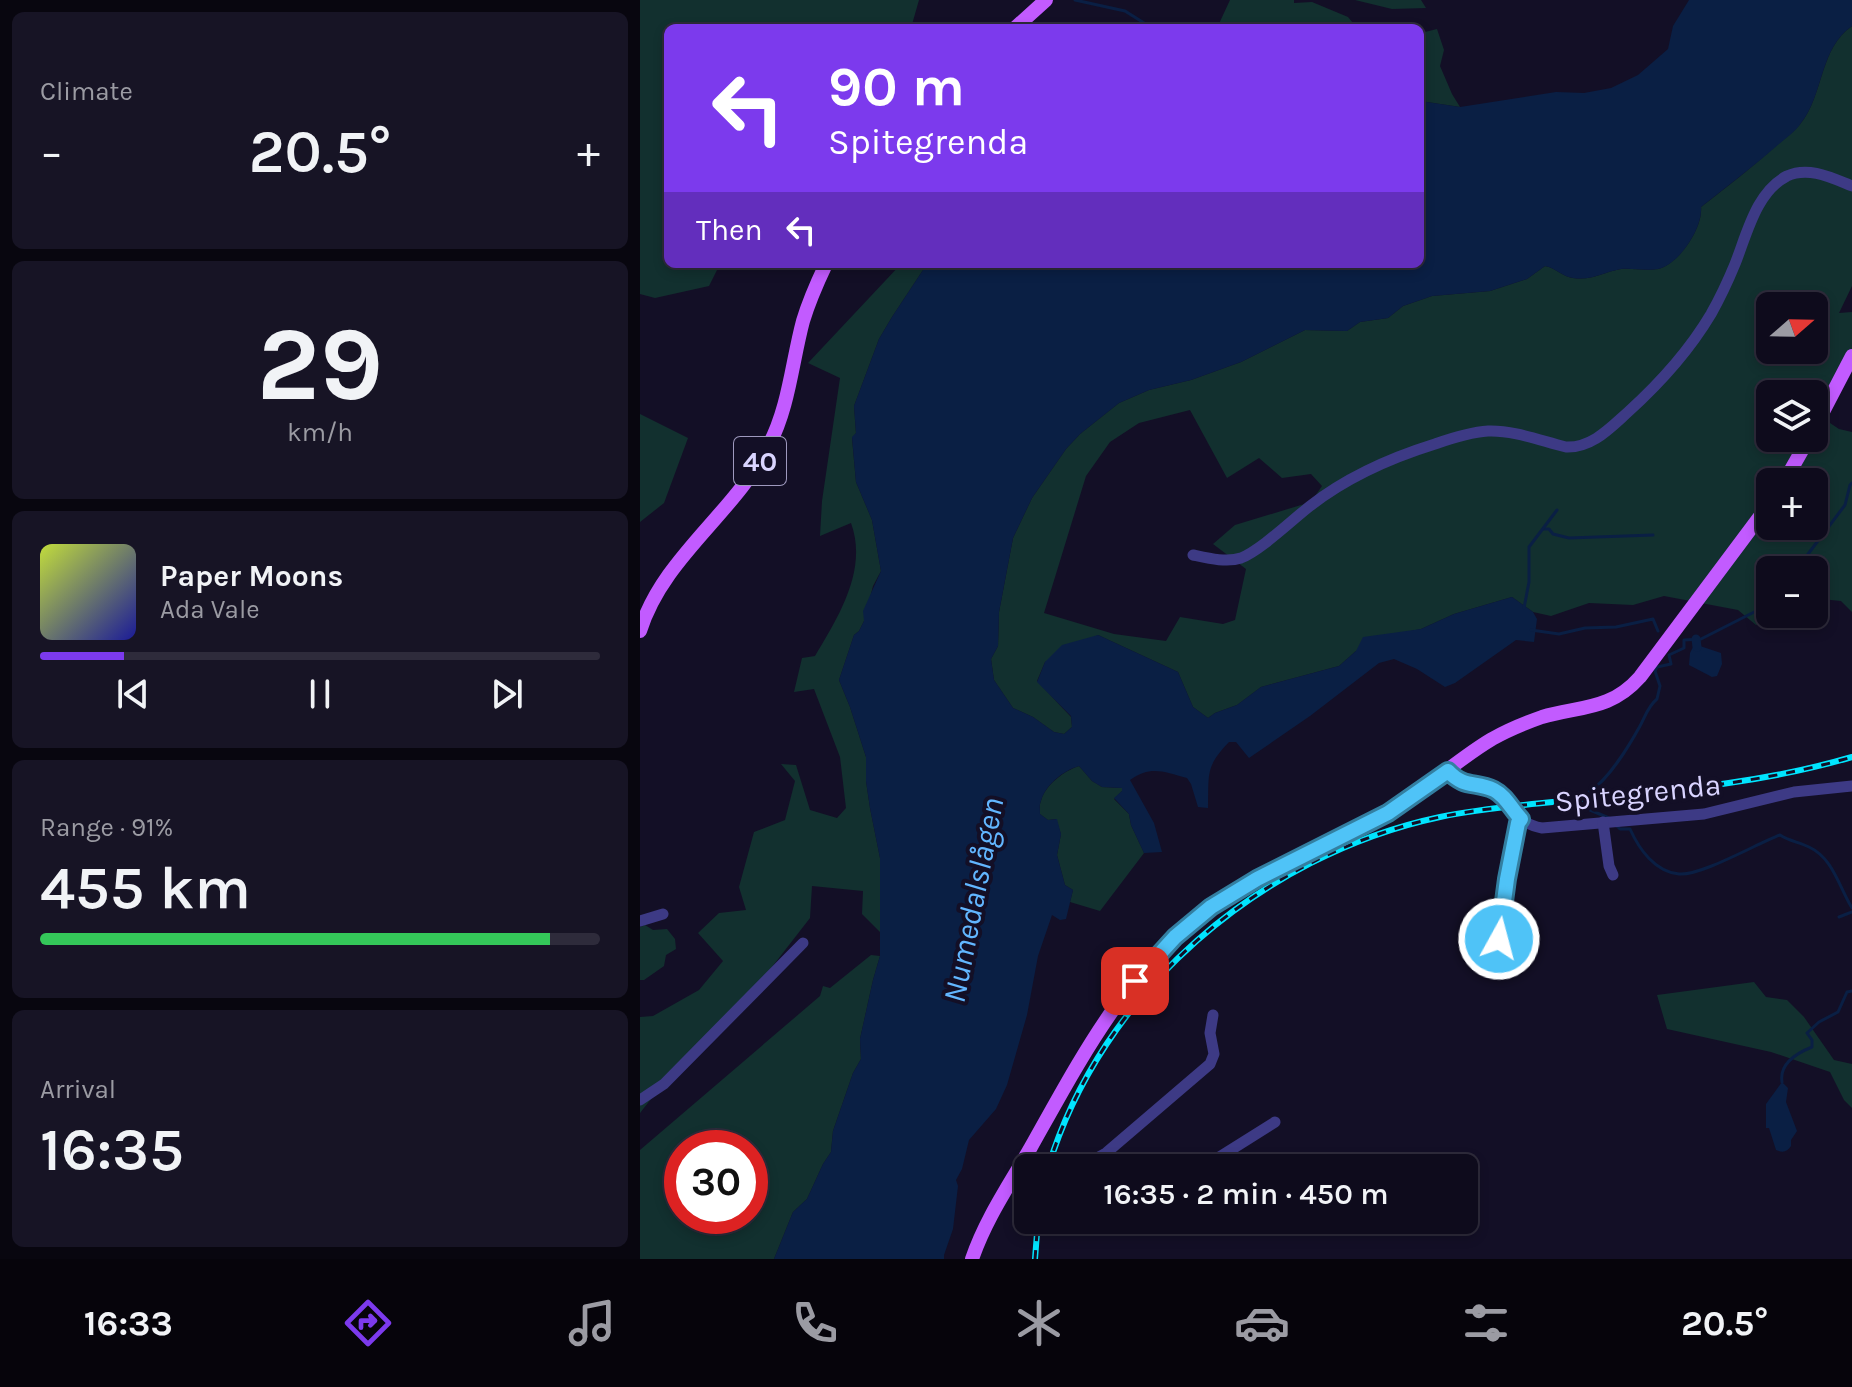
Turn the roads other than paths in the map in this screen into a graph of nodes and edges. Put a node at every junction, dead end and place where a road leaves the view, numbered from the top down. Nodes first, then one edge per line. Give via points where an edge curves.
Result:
1 (1046, 0) edge
2 (1019, 24) edge
3 (1852, 186) edge
4 (824, 268) edge
5 (1852, 356) edge
6 (1828, 402) edge
7 (1756, 522) edge
8 (1193, 555) dead end
9 (640, 631) edge
10 (1448, 771) junction
11 (1852, 786) edge
12 (1521, 819) junction
13 (1603, 822) junction
14 (1613, 875) dead end
15 (663, 914) dead end
16 (640, 921) edge
17 (1499, 939) dead end
18 (803, 943) dead end
19 (1213, 1015) dead end
20 (640, 1100) edge
21 (1275, 1122) dead end
22 (1028, 1154) edge
23 (1104, 1154) edge
24 (1224, 1154) edge
25 (1014, 1176) edge
26 (972, 1259) edge

1 - 2 main road
3 - 8 street via 1806,172 1788,176 1770,190 1724,289 1691,344 1654,388 1588,444 1566,447 1494,431 1459,436 1352,478 1241,558
4 - 9 main road, 40 via 804,319 771,443 745,484 667,577
5 - 6 main road
7 - 10 main road via 1624,693 1517,726
10 - 12 street, Spitegrenda via 1460,782 1499,792
10 - 22 main road via 1388,813 1232,893 1182,931 1107,1018
11 - 13 street, Spitegrenda via 1794,792 1704,814
12 - 13 street, Spitegrenda via 1542,828
12 - 17 street
13 - 14 street
15 - 16 street
18 - 20 street via 664,1084
19 - 23 street via 1210,1064
21 - 24 street
25 - 26 main road

